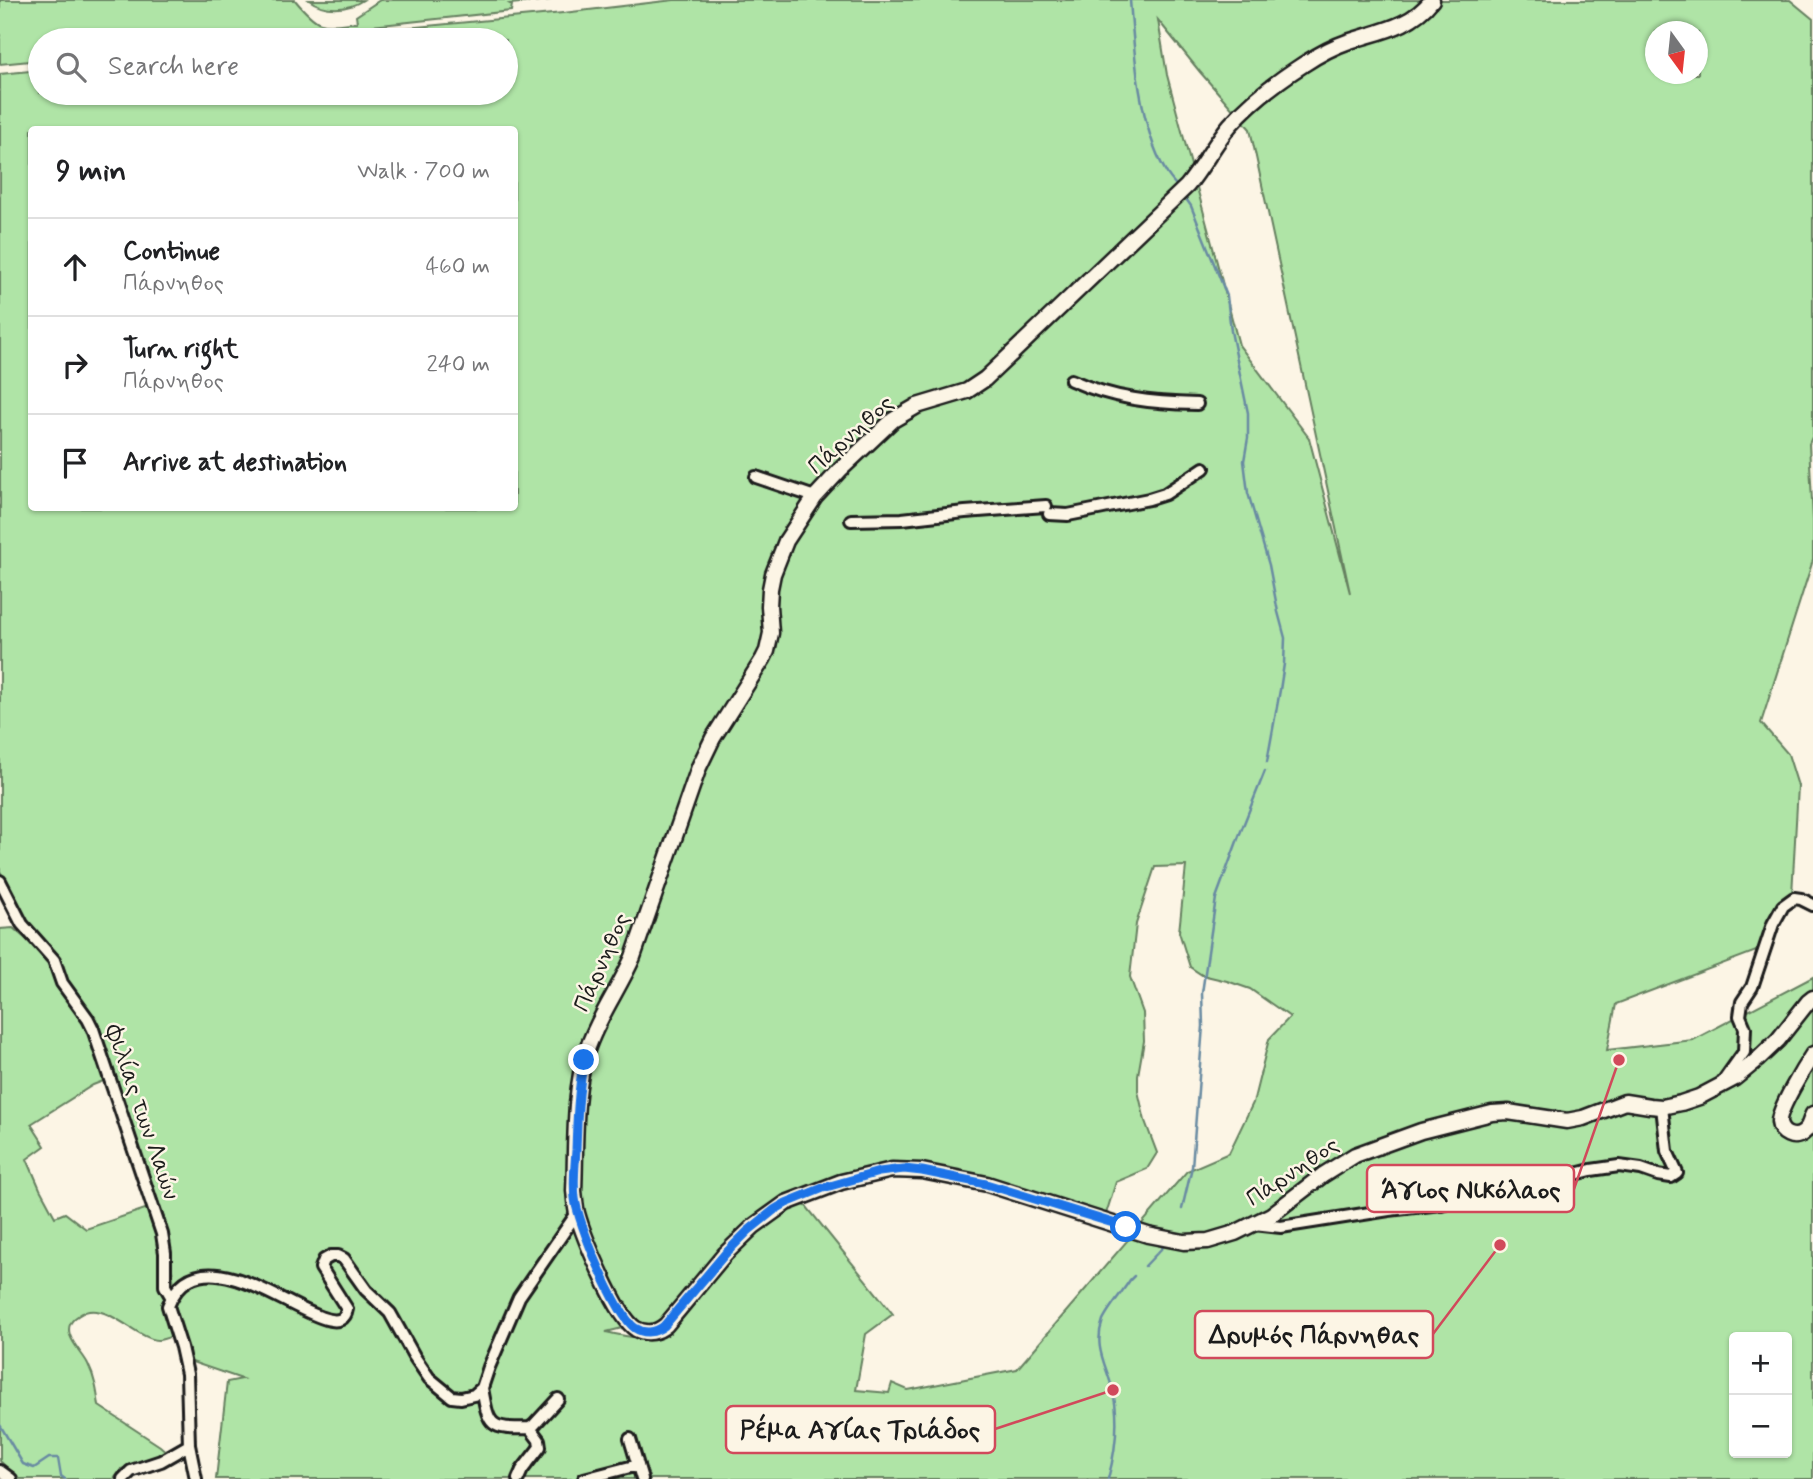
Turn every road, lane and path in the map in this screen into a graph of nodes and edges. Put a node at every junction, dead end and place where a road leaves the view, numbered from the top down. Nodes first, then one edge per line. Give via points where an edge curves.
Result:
1 (1432, 0) edge
2 (1071, 380) dead end
3 (1197, 404) dead end
4 (1204, 468) dead end
5 (757, 477) dead end
6 (816, 497) junction
7 (851, 520) dead end
8 (0, 881) edge
9 (1813, 905) edge
10 (1813, 998) edge
11 (1813, 1054) edge
12 (1716, 1088) junction
13 (1662, 1107) junction
14 (1813, 1114) edge
15 (578, 1213) junction
16 (1254, 1224) junction
17 (172, 1298) junction
18 (482, 1388) junction
19 (558, 1399) dead end
20 (530, 1428) junction
21 (630, 1438) dead end
22 (189, 1445) junction
23 (638, 1465) junction
24 (0, 1471) edge
25 (11, 1479) edge
26 (123, 1479) edge
27 (196, 1479) edge
28 (519, 1479) edge
29 (584, 1479) edge
30 (642, 1479) edge

1 - 6 main road, Πάρνηθος via 1412,19 1332,48 1304,64 1242,113 1187,186 985,379 967,391 899,415
2 - 3 street via 1140,401
4 - 7 street via 1166,494 1068,515 1048,510
5 - 6 street
6 - 15 main road, Πάρνηθος via 786,541 773,574 771,633 763,659 705,752 633,957 587,1048 578,1102 574,1191
8 - 17 street, Φιλίας των Λαών via 25,930 54,960 62,983 93,1029 162,1234 164,1286
9 - 12 street via 1794,898 1783,906 1773,924 1752,987 1742,1002 1744,1052
10 - 12 main road, Πάρνηθος via 1757,1060
11 - 14 main road via 1780,1116 1780,1126 1790,1136 1800,1135
12 - 13 main road, Πάρνηθος
13 - 16 main road, Πάρνηθος via 1625,1102 1567,1121 1492,1113 1420,1131 1337,1166
13 - 16 street via 1668,1151 1677,1173 1671,1177 1619,1166 1499,1187 1441,1204 1281,1227
15 - 16 main road, Πάρνηθος via 618,1305 632,1326 648,1332 667,1325 725,1254 774,1210 823,1188 879,1172 922,1171 986,1184 1184,1242 1208,1241
15 - 18 street via 519,1297
17 - 18 street via 188,1280 228,1275 315,1316 328,1320 344,1317 345,1303 320,1268 324,1259 338,1256 390,1313 429,1378 445,1393 461,1398
17 - 22 street via 168,1309 187,1374
18 - 20 street via 493,1424
19 - 20 street
20 - 28 street via 540,1444
21 - 23 street
22 - 26 street
22 - 27 street
23 - 29 street
23 - 30 street
24 - 25 street

